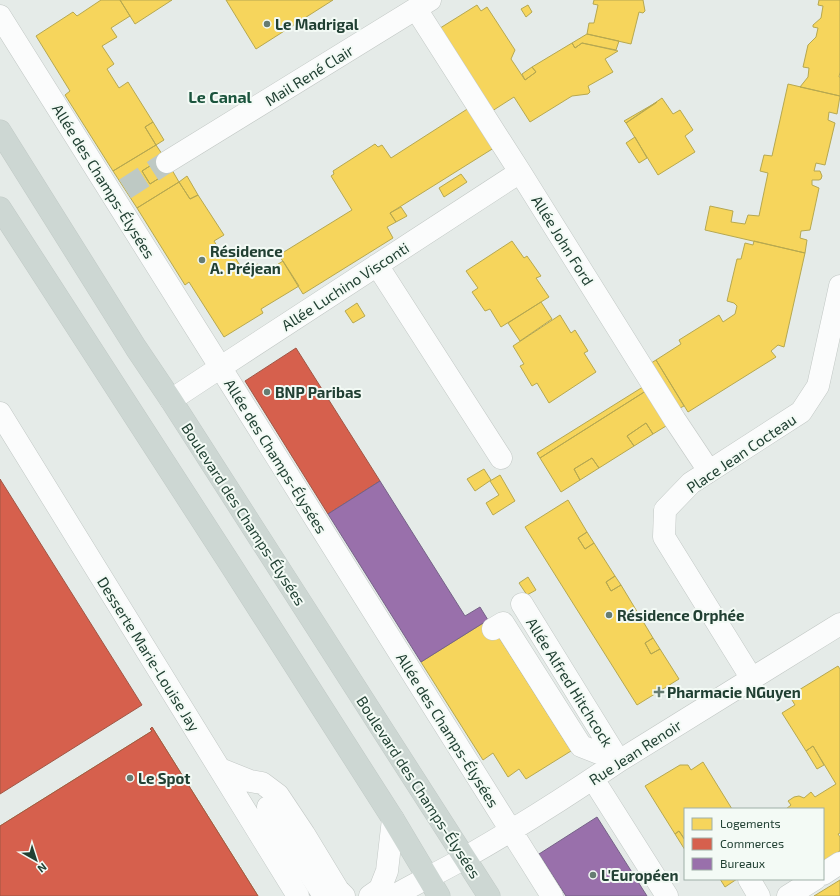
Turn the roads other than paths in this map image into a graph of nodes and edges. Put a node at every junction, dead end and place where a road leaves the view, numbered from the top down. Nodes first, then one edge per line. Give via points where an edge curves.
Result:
1 (423, 4) edge
2 (0, 16) edge
3 (0, 131) edge
4 (167, 162) tunnel mouth
5 (520, 172) junction
6 (0, 208) edge
7 (377, 265) junction
8 (840, 286) edge
9 (220, 367) junction
10 (171, 400) junction
11 (0, 413) edge
12 (500, 458) dead end
13 (709, 471) junction
14 (522, 604) dead end
15 (840, 624) edge
16 (494, 629) dead end
17 (752, 679) junction
18 (619, 761) junction
19 (220, 769) junction
20 (593, 779) junction
21 (250, 781) junction
22 (393, 819) junction
23 (511, 831) junction
24 (465, 858) junction
25 (840, 863) edge
26 (824, 873) edge
27 (750, 880) edge
28 (813, 880) edge
29 (433, 887) edge
30 (298, 896) edge
31 (324, 896) edge
32 (344, 896) edge
33 (370, 896) edge
34 (394, 896) edge
35 (489, 896) edge
36 (552, 896) edge
37 (667, 896) edge
38 (760, 896) edge
39 (788, 896) edge

1 - 4 street, Mail René Clair
1 - 5 street, Allée John Ford
2 - 9 street, Allée des Champs-Élysées
3 - 10 main road, Boulevard des Champs-Élysées
5 - 7 street, Allée Luchino Visconti
5 - 13 street, Allée John Ford
6 - 22 main road
7 - 9 street, Allée Luchino Visconti
7 - 12 street
8 - 13 street, Place Jean Cocteau via 818,386 801,412
9 - 10 street, Allée Luchino Visconti
9 - 23 street, Allée des Champs-Élysées
10 - 24 main road, Boulevard des Champs-Élysées
11 - 19 street, Desserte Marie-Louise Jay
13 - 17 street, Place Jean Cocteau via 690,483 665,510 664,536
14 - 18 street, Allée Alfred Hitchcock
15 - 17 street, Rue Jean Renoir
16 - 18 street via 503,623 581,746
17 - 18 street, Rue Jean Renoir
18 - 20 street, Rue Jean Renoir
19 - 21 street
19 - 30 street, Desserte Marie-Louise Jay
20 - 23 street, Rue Jean Renoir
20 - 37 street
21 - 31 street
21 - 32 street via 262,783 278,795
22 - 29 main road
22 - 33 street via 387,871 380,889
23 - 24 street, Rue Jean Renoir
23 - 36 street, Allée des Champs-Élysées
24 - 29 street, Rue Jean Renoir
24 - 35 main road, Boulevard des Champs-Élysées
25 - 26 street
27 - 38 street
28 - 39 street
29 - 34 street, Rue Jean Renoir

